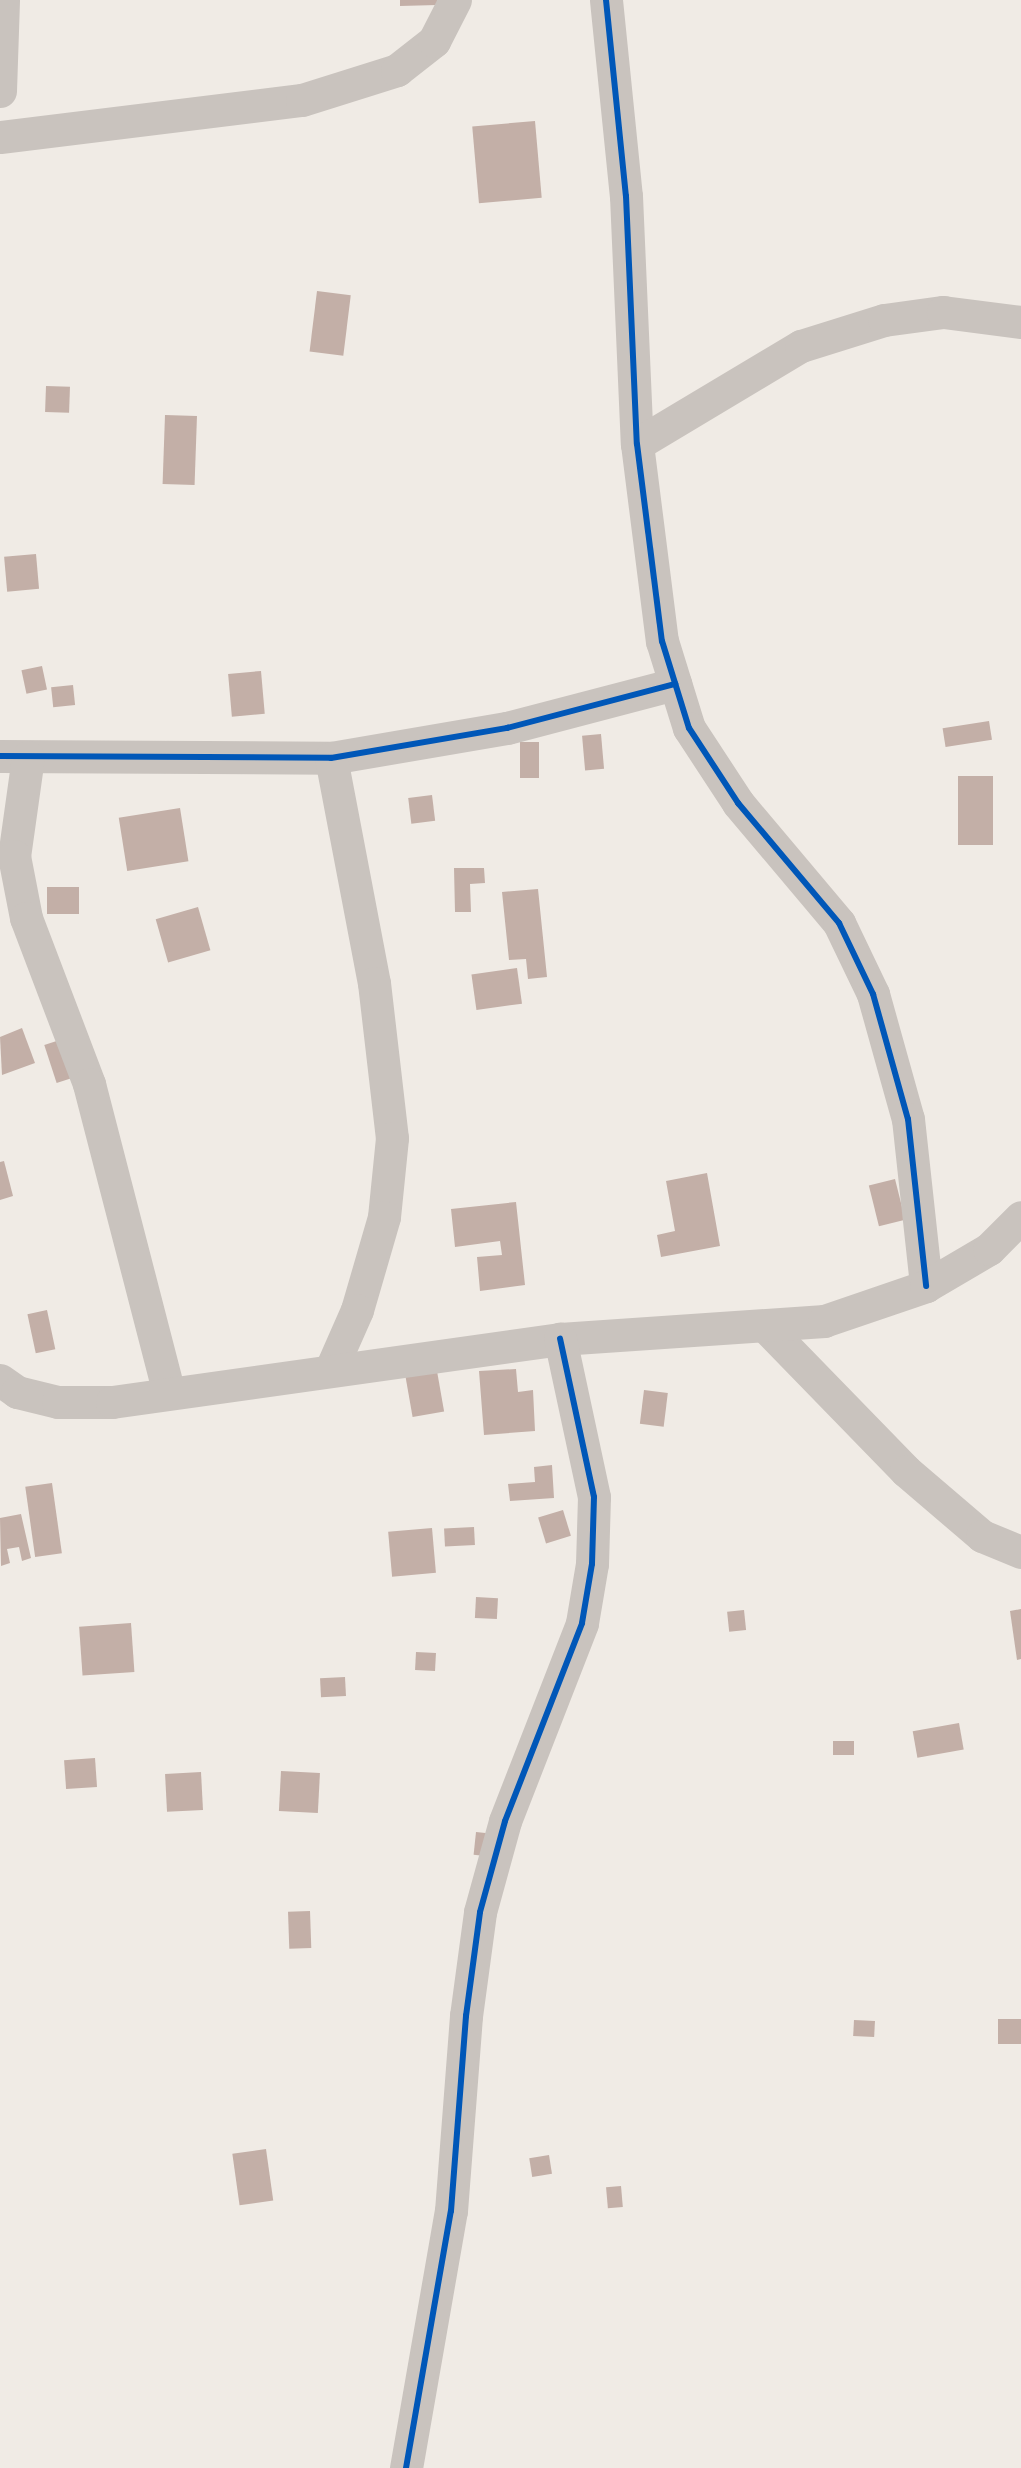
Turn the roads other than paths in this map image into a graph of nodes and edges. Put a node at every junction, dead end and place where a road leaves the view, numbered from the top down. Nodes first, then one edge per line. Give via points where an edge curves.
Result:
1 (3, 0) edge
2 (455, 0) edge
3 (606, 0) edge
4 (0, 91) edge
5 (0, 137) edge
6 (1021, 322) edge
7 (638, 444) junction
8 (675, 684) junction
9 (14, 757) edge
10 (331, 758) junction
11 (1021, 1217) edge
12 (926, 1286) junction
13 (765, 1326) junction
14 (560, 1339) junction
15 (331, 1369) junction
16 (0, 1380) edge
17 (169, 1394) junction
18 (1021, 1552) edge
19 (406, 2468) edge

1 - 4 street
2 - 5 street via 434,41 397,70 302,100
3 - 7 street via 626,196
6 - 7 street via 943,312 884,320 801,346
7 - 8 street via 662,641
8 - 10 street via 507,728
8 - 12 street via 689,728 738,803 839,923 873,994 908,1119
9 - 10 street
9 - 17 street via 14,856 26,918 89,1084
10 - 15 street via 374,983 392,1138 384,1217 357,1310
11 - 12 street via 989,1249
12 - 13 street via 824,1321
13 - 14 street
13 - 18 street via 906,1471 982,1536
14 - 15 street
14 - 19 street via 594,1497 592,1564 582,1623 505,1821 480,1912 466,2016 451,2211
15 - 17 street
16 - 17 street via 17,1392 58,1402 112,1402

